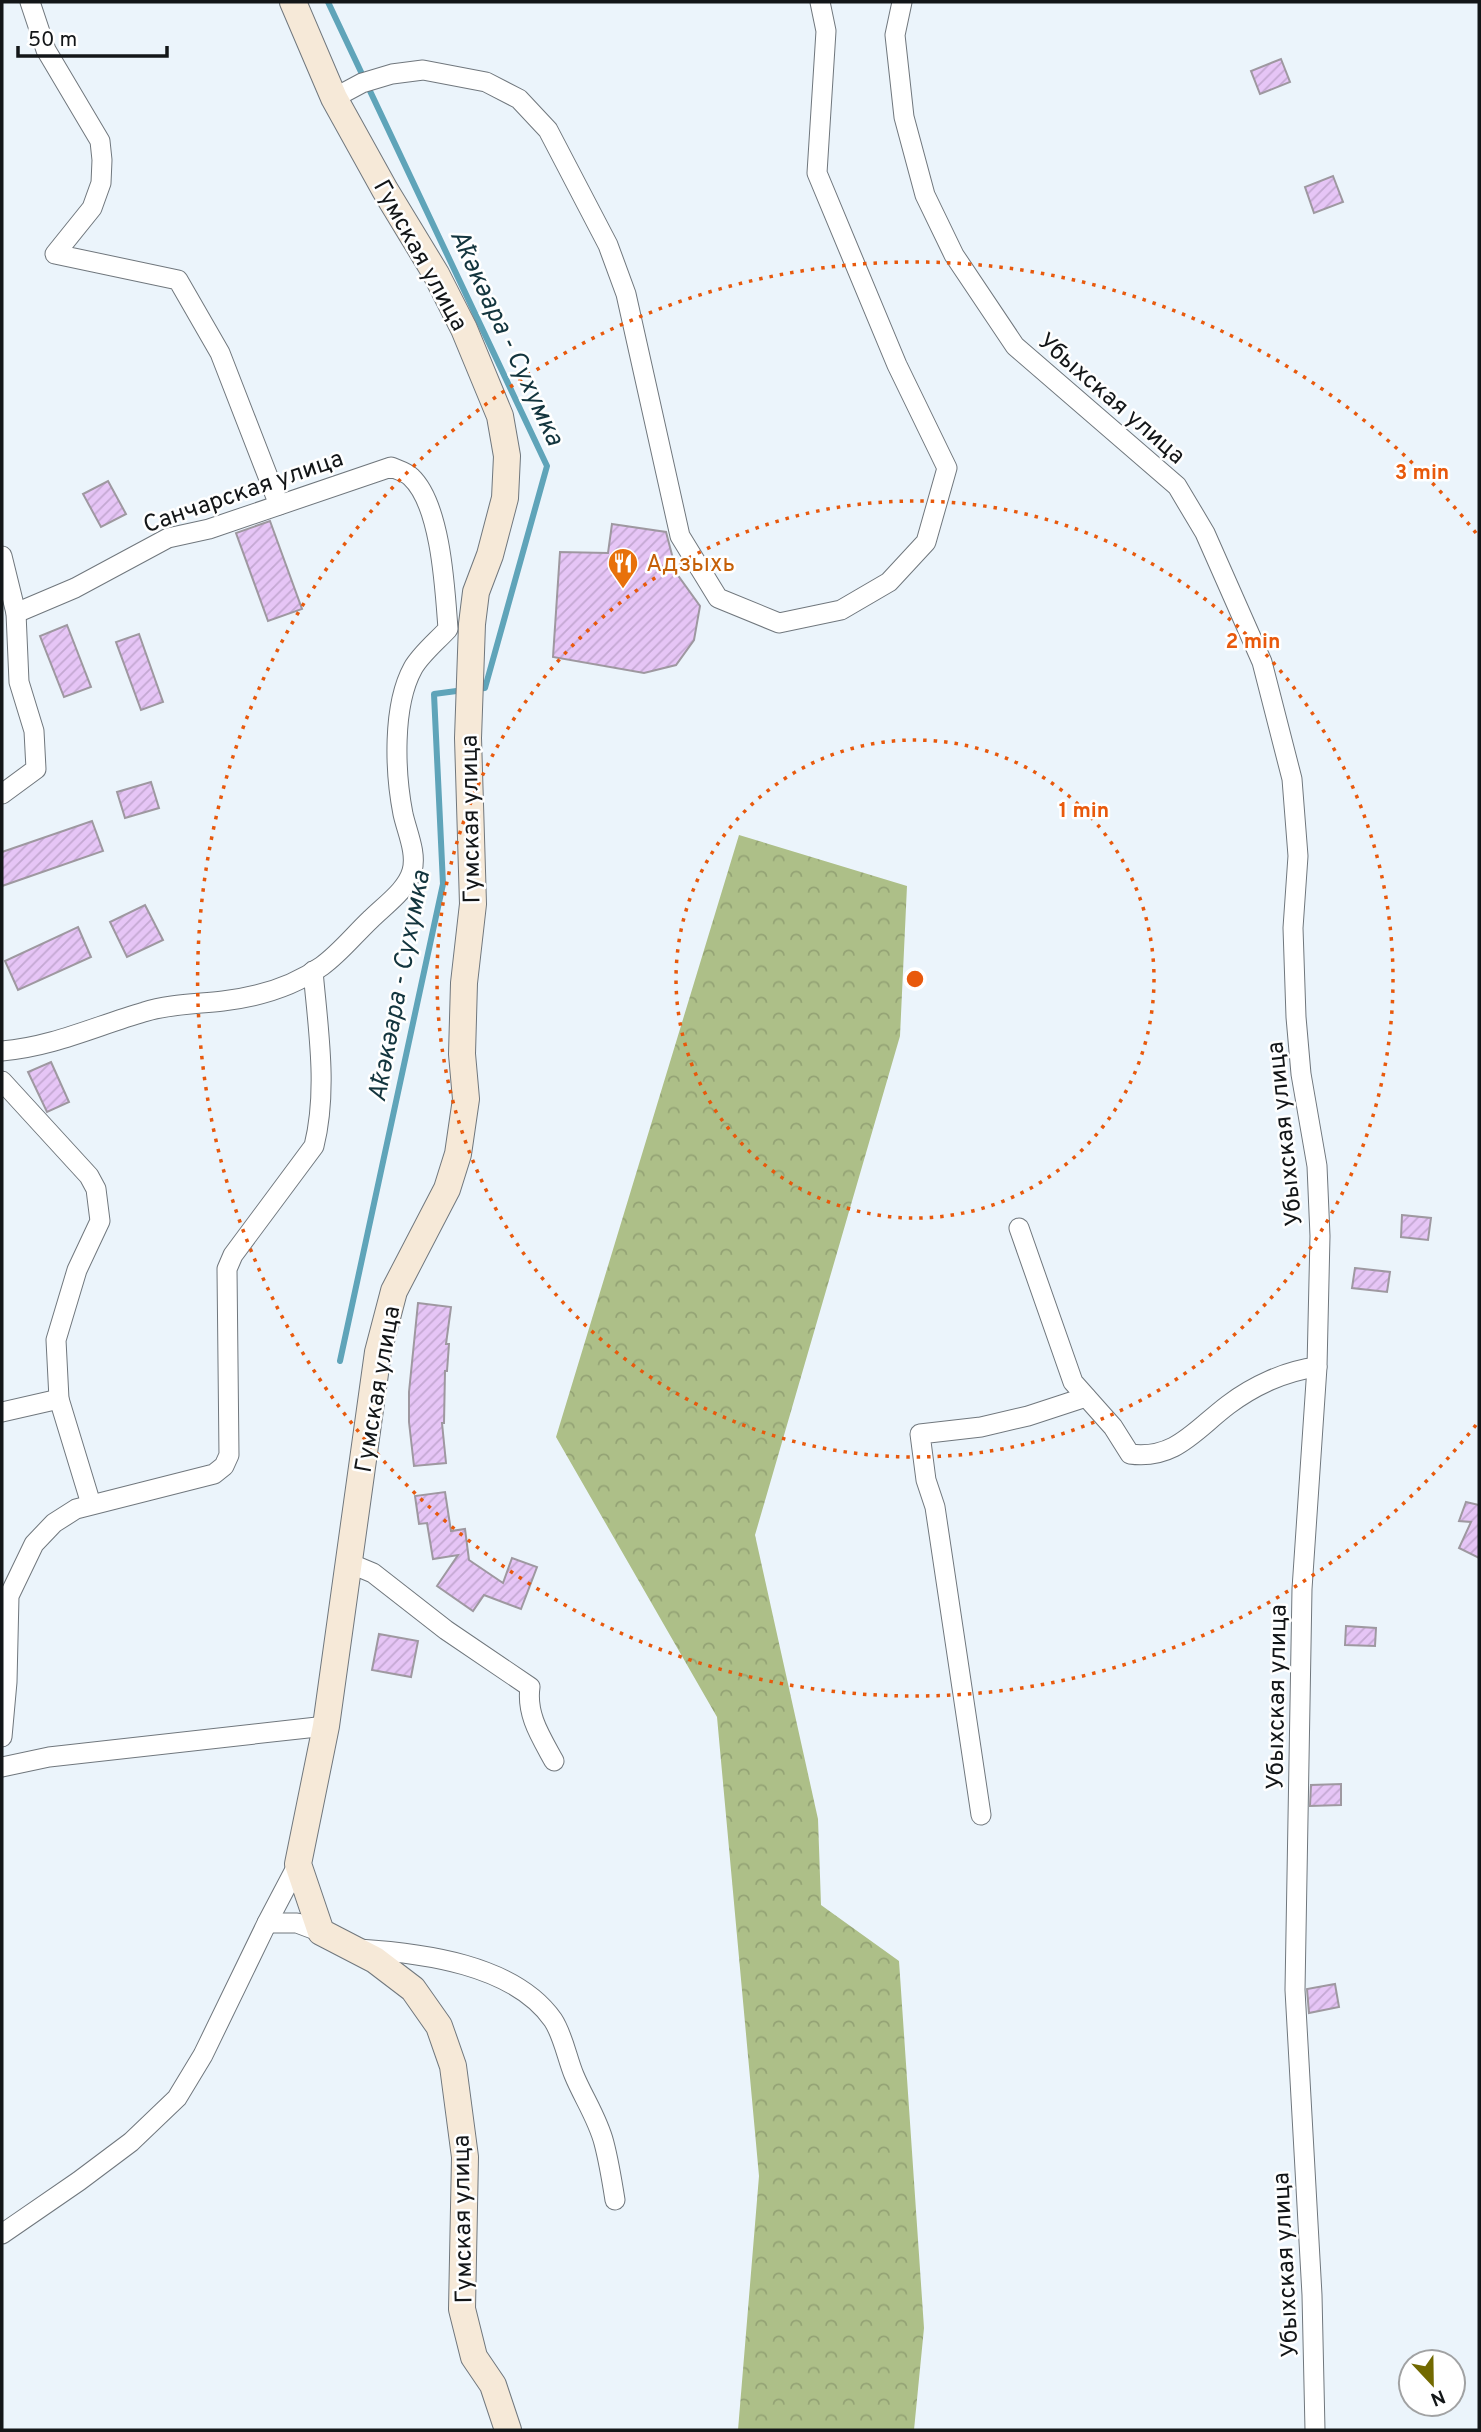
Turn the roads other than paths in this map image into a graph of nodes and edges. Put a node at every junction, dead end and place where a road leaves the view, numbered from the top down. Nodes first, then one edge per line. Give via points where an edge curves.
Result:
1 (30, 2) edge
2 (293, 2) edge
3 (820, 2) edge
4 (902, 2) edge
5 (334, 98) junction
6 (279, 505) junction
7 (2, 556) edge
8 (16, 612) junction
9 (2, 794) edge
10 (313, 971) junction
11 (2, 1051) edge
12 (2, 1081) edge
13 (1019, 1228) dead end
14 (1317, 1367) junction
15 (1086, 1397) junction
16 (59, 1399) junction
17 (2, 1412) edge
18 (91, 1504) junction
19 (349, 1563) junction
20 (326, 1726) junction
21 (2, 1737) edge
22 (554, 1761) dead end
23 (2, 1767) edge
24 (981, 1815) dead end
25 (298, 1864) junction
26 (267, 1923) junction
27 (321, 1932) junction
28 (354, 1949) junction
29 (615, 2200) dead end
30 (2, 2234) edge
31 (509, 2430) edge
32 (1315, 2430) edge

1 - 6 street via 46,50 100,141 102,160 101,183 92,208 55,254 178,280 220,354
2 - 5 street, Гумская улица
3 - 5 street via 826,31 817,173 897,365 947,468 926,542 889,582 841,610 779,624 718,598 680,536 626,294 608,245 548,130 519,99 485,82 423,70 362,83
4 - 14 street, Убыхская улица via 895,35 904,117 925,195 954,255 1015,346 1177,486 1205,533 1262,662 1292,779 1298,856 1293,928 1296,1017 1317,1166 1320,1236
5 - 19 street, Гумская улица via 464,329 500,416 506,456 505,498 476,592 472,624 468,738 473,904 462,1054 466,1099 458,1154 447,1189 394,1291 378,1352
6 - 8 street, Санчарская улица via 168,538 75,588
6 - 10 street, Санчарская улица via 391,467 410,475 424,495 436,531 448,629 413,668 398,725 398,769 414,858 412,873 403,888
7 - 8 street
8 - 9 street via 19,682 34,731 36,769
10 - 11 street via 244,998 147,1011 55,1042
10 - 18 street via 322,1096 314,1146 227,1269 229,1455 214,1474
12 - 16 street via 89,1177 100,1206 100,1221 77,1270 56,1340
13 - 15 street via 1073,1382
14 - 15 street via 1259,1385 1167,1451 1147,1457 1130,1454
14 - 32 street, Убыхская улица via 1302,1589 1296,1990
15 - 24 street via 981,1427 919,1434 935,1507
16 - 17 street
16 - 18 street
18 - 21 street via 54,1523 34,1544 9,1596
19 - 20 street, Гумская улица
19 - 22 street via 373,1573 530,1687 533,1723
20 - 23 street via 49,1757
20 - 25 street, Гумская улица
25 - 26 street
25 - 27 street
26 - 27 street via 297,1923
26 - 30 street via 177,2098 131,2142
27 - 28 street, Гумская улица
28 - 29 street via 395,1951 487,1973 519,1987 538,2004 554,2021 603,2140
28 - 31 street, Гумская улица via 413,1989 439,2026 453,2066 465,2157 462,2309 474,2357 494,2385

